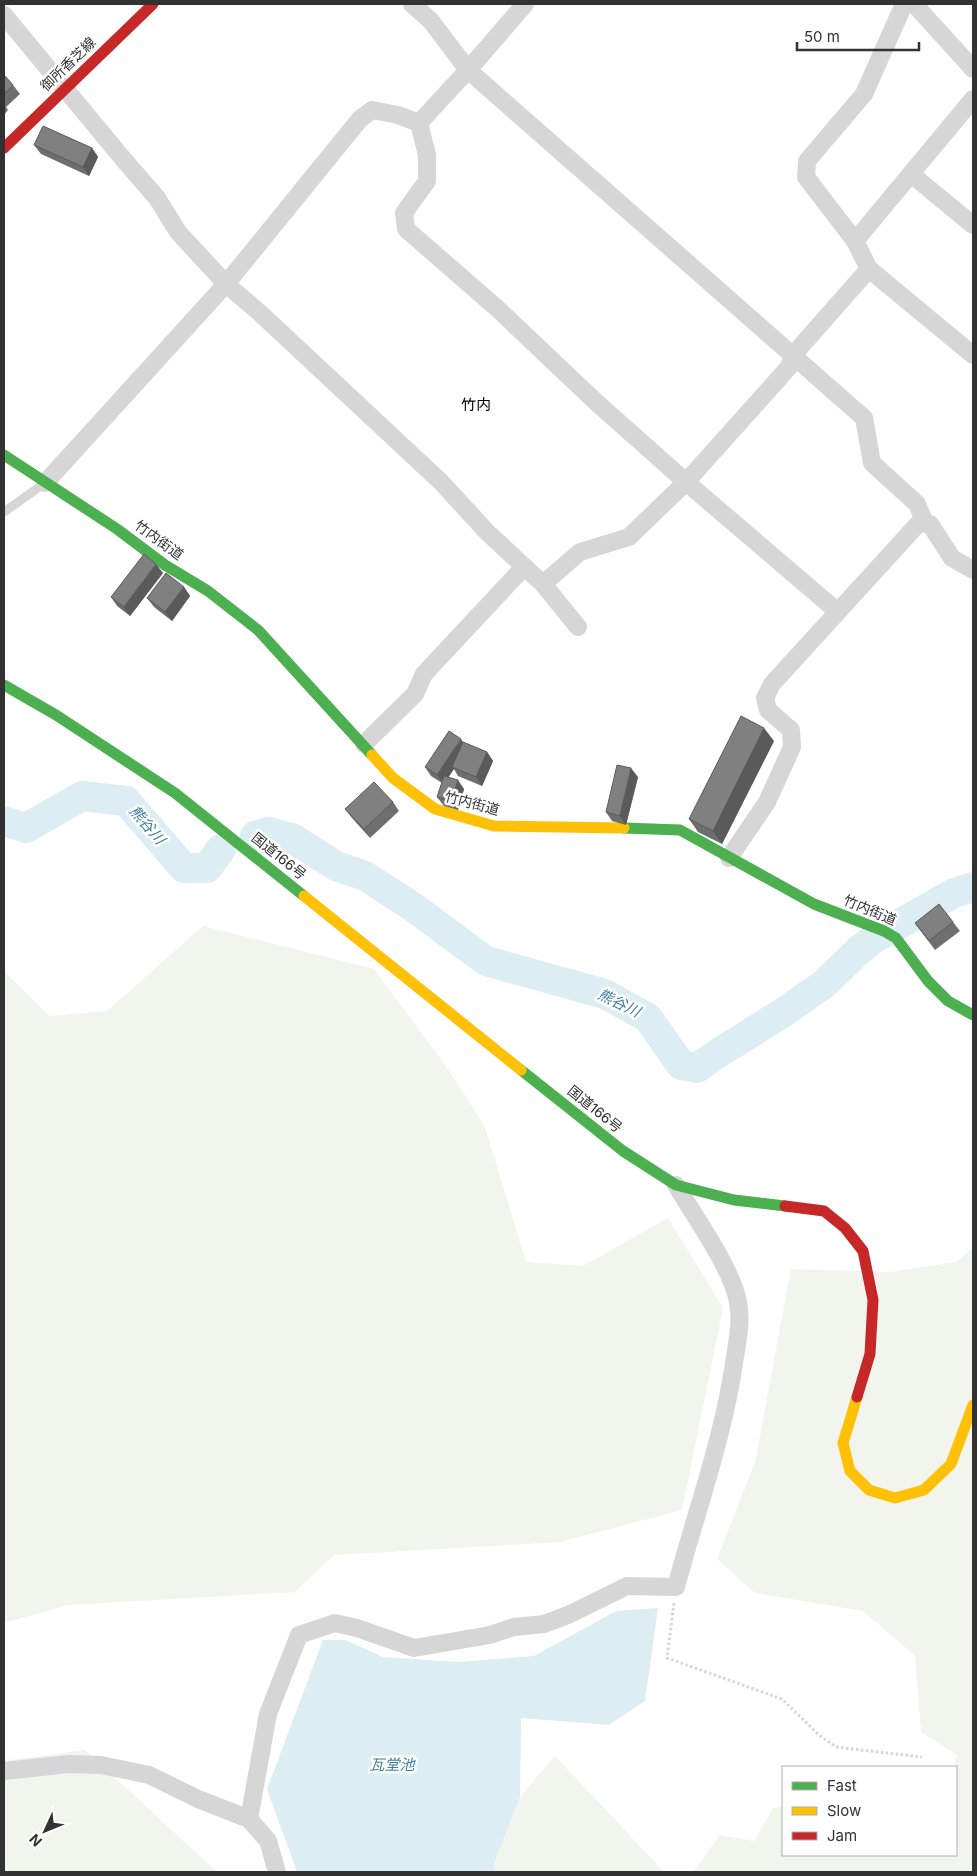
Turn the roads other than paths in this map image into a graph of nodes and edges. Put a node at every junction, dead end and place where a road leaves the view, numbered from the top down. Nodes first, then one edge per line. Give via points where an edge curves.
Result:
1 (153, 4) edge
2 (412, 4) edge
3 (524, 4) edge
4 (904, 4) edge
5 (914, 4) edge
6 (4, 15) edge
7 (973, 69) edge
8 (468, 70) junction
9 (64, 88) junction
10 (973, 98) edge
11 (419, 123) junction
12 (4, 148) edge
13 (911, 174) junction
14 (973, 225) edge
15 (855, 241) junction
16 (869, 269) junction
17 (226, 284) junction
18 (973, 354) edge
19 (793, 355) junction
20 (4, 456) edge
21 (686, 482) junction
22 (45, 483) junction
23 (4, 512) edge
24 (924, 523) junction
25 (524, 567) junction
26 (973, 570) edge
27 (543, 584) junction
28 (838, 612) junction
29 (578, 627) dead end
30 (4, 685) edge
31 (364, 744) junction
32 (729, 858) junction
33 (973, 1014) edge
34 (676, 1185) junction
35 (973, 1406) edge
36 (4, 1770) edge
37 (249, 1819) junction
38 (277, 1872) edge

1 - 9 main road, 御所香芝線
2 - 8 street via 431,21
3 - 8 street
4 - 15 street via 864,94 806,162 806,177
5 - 7 street
6 - 9 street
8 - 11 street
8 - 19 street
9 - 12 main road, 御所香芝線
9 - 17 street via 157,198 178,232
10 - 13 street
11 - 17 street via 372,110 360,119
11 - 21 street via 427,155 427,181 404,213 406,229
13 - 14 street
13 - 15 street
15 - 16 street
16 - 18 street
16 - 19 street
17 - 22 street
17 - 25 street via 378,422
19 - 21 street via 789,367
19 - 24 street via 864,418 872,463 917,504
20 - 22 main road, 竹内街道
21 - 27 street via 629,537 580,552
21 - 28 street
22 - 23 lane
22 - 31 main road, 竹内街道 via 208,591 258,630
24 - 26 street via 930,524 952,558
24 - 28 street via 917,525
25 - 27 street
25 - 31 street via 424,674 415,694
27 - 29 street
28 - 32 street via 772,684 765,698 768,710 791,730 792,748 767,802
30 - 34 main road, 国道166号 via 175,793 623,1151
31 - 32 main road, 竹内街道 via 393,778 435,809 494,826 680,830
32 - 33 main road, 竹内街道 via 814,904 896,938 928,981 948,1001
34 - 35 main road, 国道166号 via 734,1200 824,1211 845,1228 863,1251 873,1300 870,1354 843,1443 850,1471 869,1490 895,1498 924,1490 950,1464
34 - 37 street via 727,1270 738,1302 739,1334 730,1389 706,1490 676,1587 627,1586 544,1624 414,1648 335,1623 299,1635 268,1714
36 - 37 street via 69,1764 111,1767 149,1775
37 - 38 street via 268,1841

